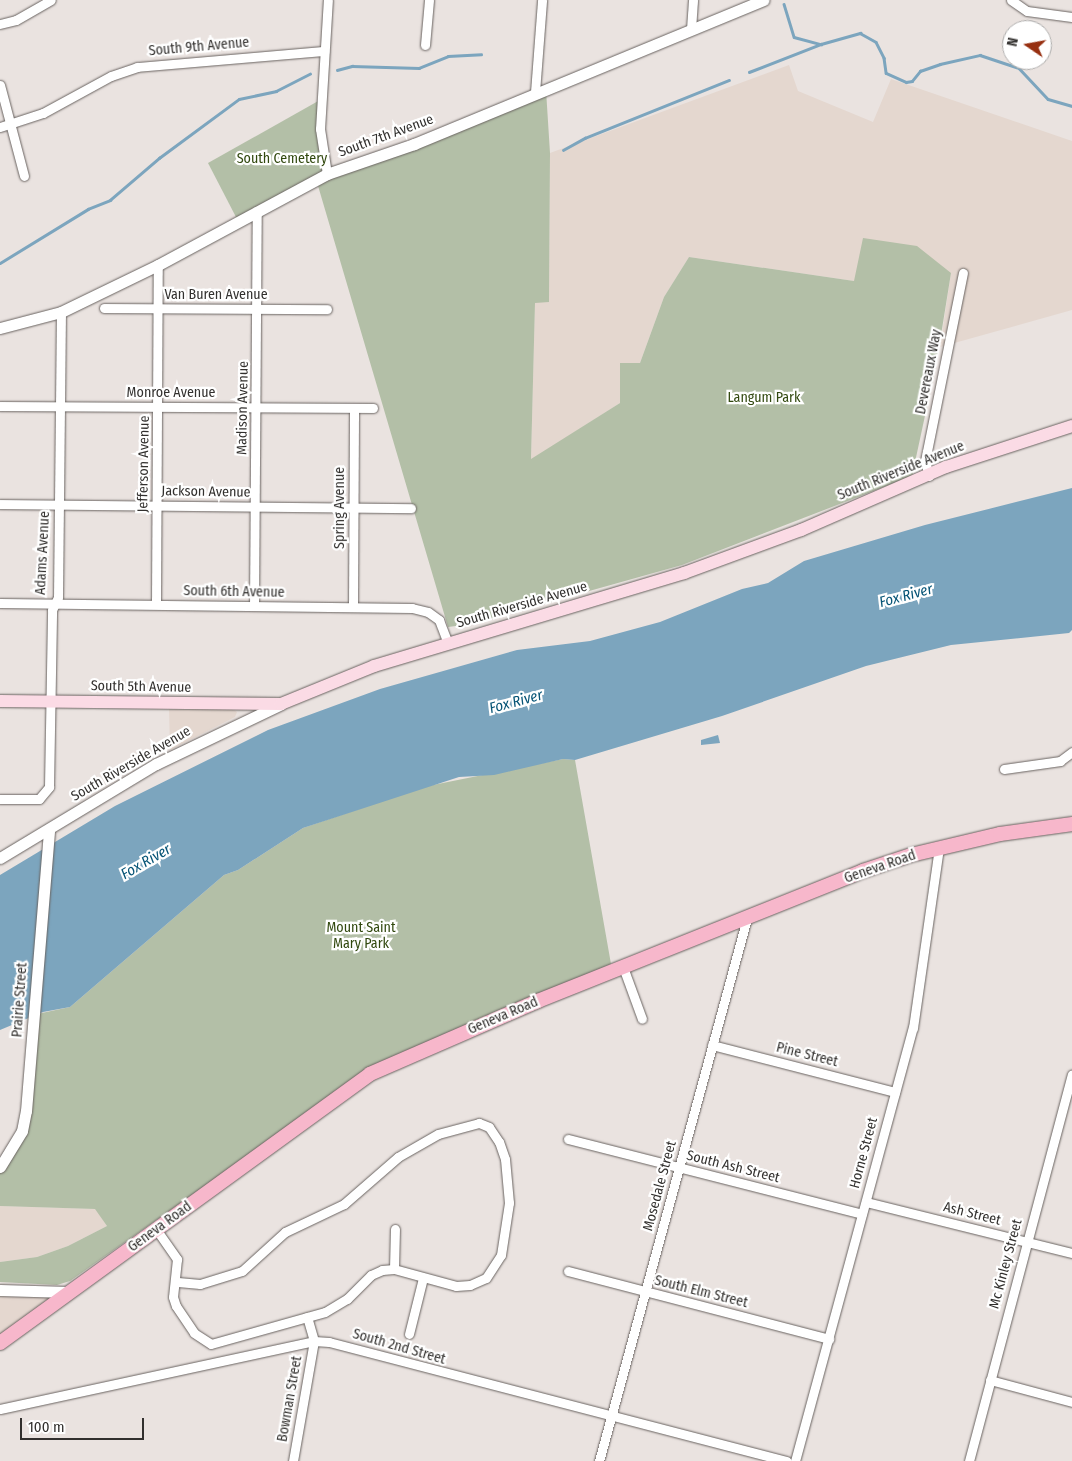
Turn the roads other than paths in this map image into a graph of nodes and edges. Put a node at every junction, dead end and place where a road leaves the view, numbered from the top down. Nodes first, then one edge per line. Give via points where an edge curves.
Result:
1 (51, 0) edge
2 (328, 0) edge
3 (429, 0) edge
4 (542, 0) edge
5 (693, 0) edge
6 (763, 0) edge
7 (1011, 0) edge
8 (1072, 17) edge
9 (0, 24) edge
10 (691, 29) junction
11 (425, 45) dead end
12 (324, 51) junction
13 (0, 85) edge
14 (535, 92) junction
15 (10, 124) junction
16 (0, 127) edge
17 (327, 174) junction
18 (24, 176) dead end
19 (257, 211) junction
20 (158, 265) junction
21 (963, 273) dead end
22 (104, 308) dead end
23 (161, 309) junction
24 (327, 309) dead end
25 (258, 310) junction
26 (61, 312) junction
27 (0, 328) edge
28 (0, 406) edge
29 (61, 407) junction
30 (159, 407) junction
31 (257, 408) junction
32 (354, 408) junction
33 (373, 408) dead end
34 (1072, 426) edge
35 (929, 476) junction
36 (0, 504) edge
37 (59, 504) junction
38 (158, 505) junction
39 (256, 506) junction
40 (353, 507) junction
41 (412, 508) dead end
42 (0, 603) edge
43 (55, 603) junction
44 (156, 604) junction
45 (254, 606) junction
46 (353, 607) junction
47 (448, 643) junction
48 (0, 701) edge
49 (50, 701) junction
50 (281, 704) junction
51 (1072, 752) edge
52 (1004, 769) dead end
53 (0, 799) edge
54 (1072, 824) edge
55 (49, 829) junction
56 (939, 848) junction
57 (0, 858) edge
58 (747, 918) junction
59 (623, 967) junction
60 (642, 1020) dead end
61 (712, 1045) junction
62 (1072, 1075) edge
63 (895, 1092) junction
64 (568, 1139) dead end
65 (0, 1167) edge
66 (679, 1167) junction
67 (866, 1202) junction
68 (862, 1214) junction
69 (395, 1229) dead end
70 (156, 1230) junction
71 (1026, 1242) junction
72 (1072, 1253) edge
73 (394, 1269) junction
74 (568, 1271) dead end
75 (423, 1278) junction
76 (175, 1282) junction
77 (0, 1290) edge
78 (68, 1292) junction
79 (645, 1292) junction
80 (307, 1317) junction
81 (410, 1334) dead end
82 (829, 1339) junction
83 (314, 1341) junction
84 (0, 1343) edge
85 (990, 1380) junction
86 (1072, 1402) edge
87 (0, 1409) edge
88 (611, 1417) junction
89 (293, 1461) edge
90 (599, 1461) edge
91 (787, 1461) edge
92 (795, 1461) edge
93 (969, 1461) edge

1 - 9 street via 16,20
2 - 12 street
3 - 11 street
4 - 14 street
5 - 10 street
6 - 10 street, South 7th Avenue
7 - 8 street via 1027,11
10 - 14 street, South 7th Avenue
12 - 15 street, South 9th Avenue via 137,67 111,76 43,113
12 - 17 street via 320,129
13 - 15 street
14 - 17 street, South 7th Avenue via 414,144
15 - 16 street, South 9th Avenue
15 - 18 street
17 - 19 street, South 7th Avenue
19 - 20 street, South 7th Avenue
19 - 25 street, Madison Avenue
20 - 23 street, Jefferson Avenue
20 - 26 street, South 7th Avenue
21 - 35 street, Devereaux Way via 925,461
22 - 23 street, Van Buren Avenue
23 - 25 street, Van Buren Avenue
23 - 30 street, Jefferson Avenue
24 - 25 street, Van Buren Avenue
25 - 31 street, Madison Avenue
26 - 27 street, South 7th Avenue
26 - 29 street, Adams Avenue
28 - 29 street, Monroe Avenue
29 - 30 street, Monroe Avenue
29 - 37 street, Adams Avenue
30 - 31 street, Monroe Avenue
30 - 38 street, Jefferson Avenue
31 - 32 street, Monroe Avenue
31 - 39 street, Madison Avenue
32 - 33 street, Monroe Avenue
32 - 40 street, Spring Avenue
34 - 35 main road, South Riverside Avenue via 946,467
35 - 47 main road, South Riverside Avenue via 801,530 684,573
36 - 37 street, Jackson Avenue
37 - 38 street, Jackson Avenue
37 - 43 street, Adams Avenue
38 - 39 street, Jackson Avenue
38 - 44 street, Jefferson Avenue
39 - 40 street, Jackson Avenue
39 - 45 street, Madison Avenue
40 - 41 street, Jackson Avenue
40 - 46 street, Spring Avenue
42 - 43 street, South 6th Avenue
43 - 44 street, South 6th Avenue
43 - 49 street, Adams Avenue via 52,610
44 - 45 street, South 6th Avenue
45 - 46 street, South 6th Avenue
46 - 47 street, South 6th Avenue via 412,608 428,612 440,620
47 - 50 main road, South Riverside Avenue via 374,666
48 - 49 main road, South 5th Avenue
49 - 50 main road, South 5th Avenue
49 - 53 street, Adams Avenue via 49,787 46,794 39,799
50 - 55 street, South Riverside Avenue via 156,764
51 - 52 street via 1060,761
54 - 56 main road, Geneva Road via 1000,834
55 - 57 street, South Riverside Avenue
55 - 65 street, Prairie Street via 33,1037 22,1131
56 - 58 main road, Geneva Road via 863,871
56 - 63 street, Horne Street via 918,1004
58 - 59 main road, Geneva Road
58 - 61 street, Mosedale Street
59 - 60 street
59 - 70 main road, Geneva Road via 370,1074
61 - 63 street, Pine Street
61 - 66 street, Mosedale Street
62 - 71 street, Mc Kinley Street
63 - 67 street, Horne Street
64 - 66 street, South Ash Street
66 - 68 street, South Ash Street
66 - 79 street, Mosedale Street
67 - 68 street, Horne Street
67 - 71 street, Ash Street
68 - 82 street, Horne Street
69 - 73 street
70 - 76 street via 177,1259
70 - 78 main road, Geneva Road
71 - 72 street, Ash Street
71 - 85 street, Mc Kinley Street
73 - 75 street
73 - 80 street via 371,1275 348,1299
74 - 79 street, South Elm Street
75 - 76 street via 456,1286 470,1285 486,1278 498,1263 507,1218 508,1182 499,1142 485,1125 461,1125 413,1146 344,1204 294,1225 232,1276 200,1284
75 - 81 street
76 - 80 street via 176,1306 194,1333 211,1344
77 - 78 street
78 - 84 main road, Geneva Road
79 - 82 street, South Elm Street
79 - 88 street, Mosedale Street
80 - 83 street
82 - 92 street, Horne Street
83 - 87 street, South 2nd Street
83 - 88 street, South 2nd Street via 329,1342
83 - 89 street, Bowman Street
85 - 86 street
85 - 93 street, Mc Kinley Street
88 - 90 street, Mosedale Street
88 - 91 street, South 2nd Street

